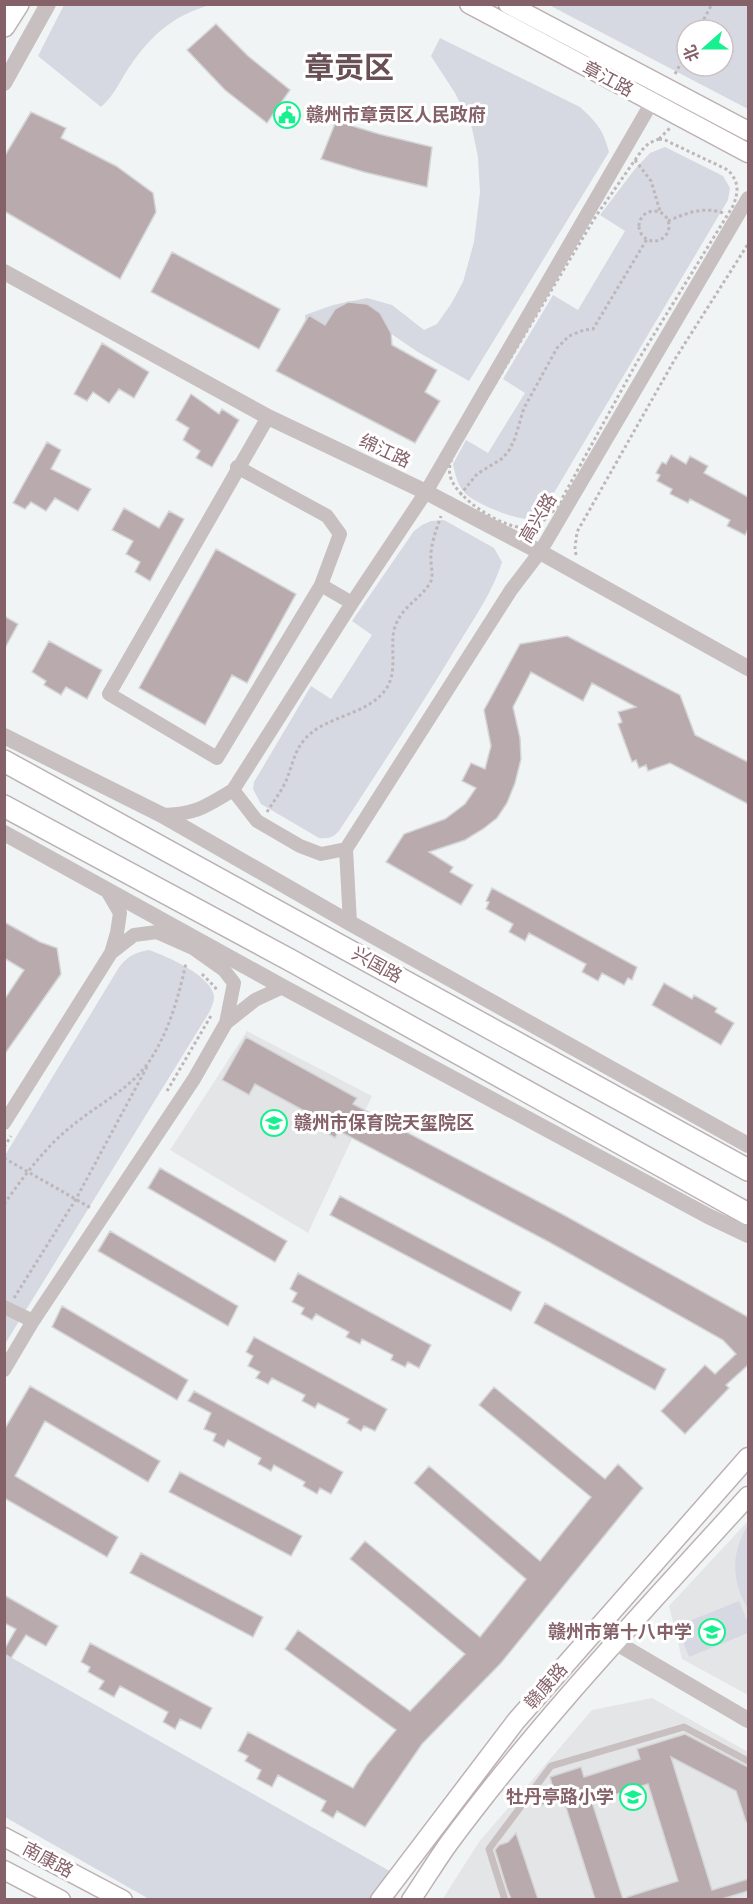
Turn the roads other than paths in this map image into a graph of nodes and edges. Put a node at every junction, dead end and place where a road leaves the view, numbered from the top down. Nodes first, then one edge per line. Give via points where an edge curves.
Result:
1 (18, 4) edge
2 (48, 4) edge
3 (469, 4) edge
4 (508, 4) edge
5 (4, 26) edge
6 (4, 83) edge
7 (652, 102) junction
8 (748, 131) edge
9 (748, 153) edge
10 (748, 198) edge
11 (4, 272) edge
12 (268, 417) junction
13 (237, 467) junction
14 (426, 492) junction
15 (540, 552) junction
16 (321, 585) junction
17 (352, 603) junction
18 (748, 668) edge
19 (4, 736) edge
20 (4, 761) edge
21 (233, 790) junction
22 (4, 806) edge
23 (162, 815) junction
24 (4, 833) edge
25 (346, 849) junction
26 (106, 889) junction
27 (350, 923) junction
28 (111, 953) junction
29 (283, 987) junction
30 (226, 1023) junction
31 (4, 1123) edge
32 (748, 1145) edge
33 (748, 1170) edge
34 (748, 1214) edge
35 (748, 1234) edge
36 (7, 1307) edge
37 (33, 1322) junction
38 (4, 1370) edge
39 (748, 1457) edge
40 (748, 1496) edge
41 (615, 1642) junction
42 (748, 1720) edge
43 (748, 1761) edge
44 (4, 1838) edge
45 (4, 1870) edge
46 (61, 1899) edge
47 (123, 1899) edge
48 (380, 1899) edge
49 (411, 1899) edge
50 (505, 1899) edge

1 - 5 main road
2 - 6 street
3 - 7 main road, 章江路
4 - 8 main road, 章江路
7 - 9 main road, 章江路
7 - 14 street
10 - 15 street, 高兴路
11 - 12 street, 绵江路
12 - 13 street
12 - 14 street, 绵江路
13 - 16 street via 327,516 340,534
13 - 16 street via 109,694 217,758
14 - 15 street, 绵江路
14 - 17 street
15 - 18 street, 绵江路
15 - 25 street, 高兴路
16 - 17 street
17 - 21 street
19 - 23 street
20 - 33 main road, 兴国路
21 - 23 street via 205,807 184,814
21 - 25 street via 257,821 300,846 321,854
22 - 34 main road
23 - 27 street
24 - 26 street
25 - 27 street
26 - 28 street via 120,913
26 - 29 street
27 - 32 street
28 - 30 street via 134,935 157,932 193,948 224,970 234,983
28 - 31 street
29 - 30 street via 255,1000
29 - 35 street
30 - 37 street
36 - 37 street
37 - 38 street
39 - 48 main road, 赣康路 via 516,1721
40 - 41 main road, 赣康路
41 - 42 street
41 - 49 main road, 赣康路 via 528,1742 448,1844
43 - 50 lane via 684,1727 551,1766 489,1849
44 - 47 main road, 南康路
45 - 46 main road, 南康路

